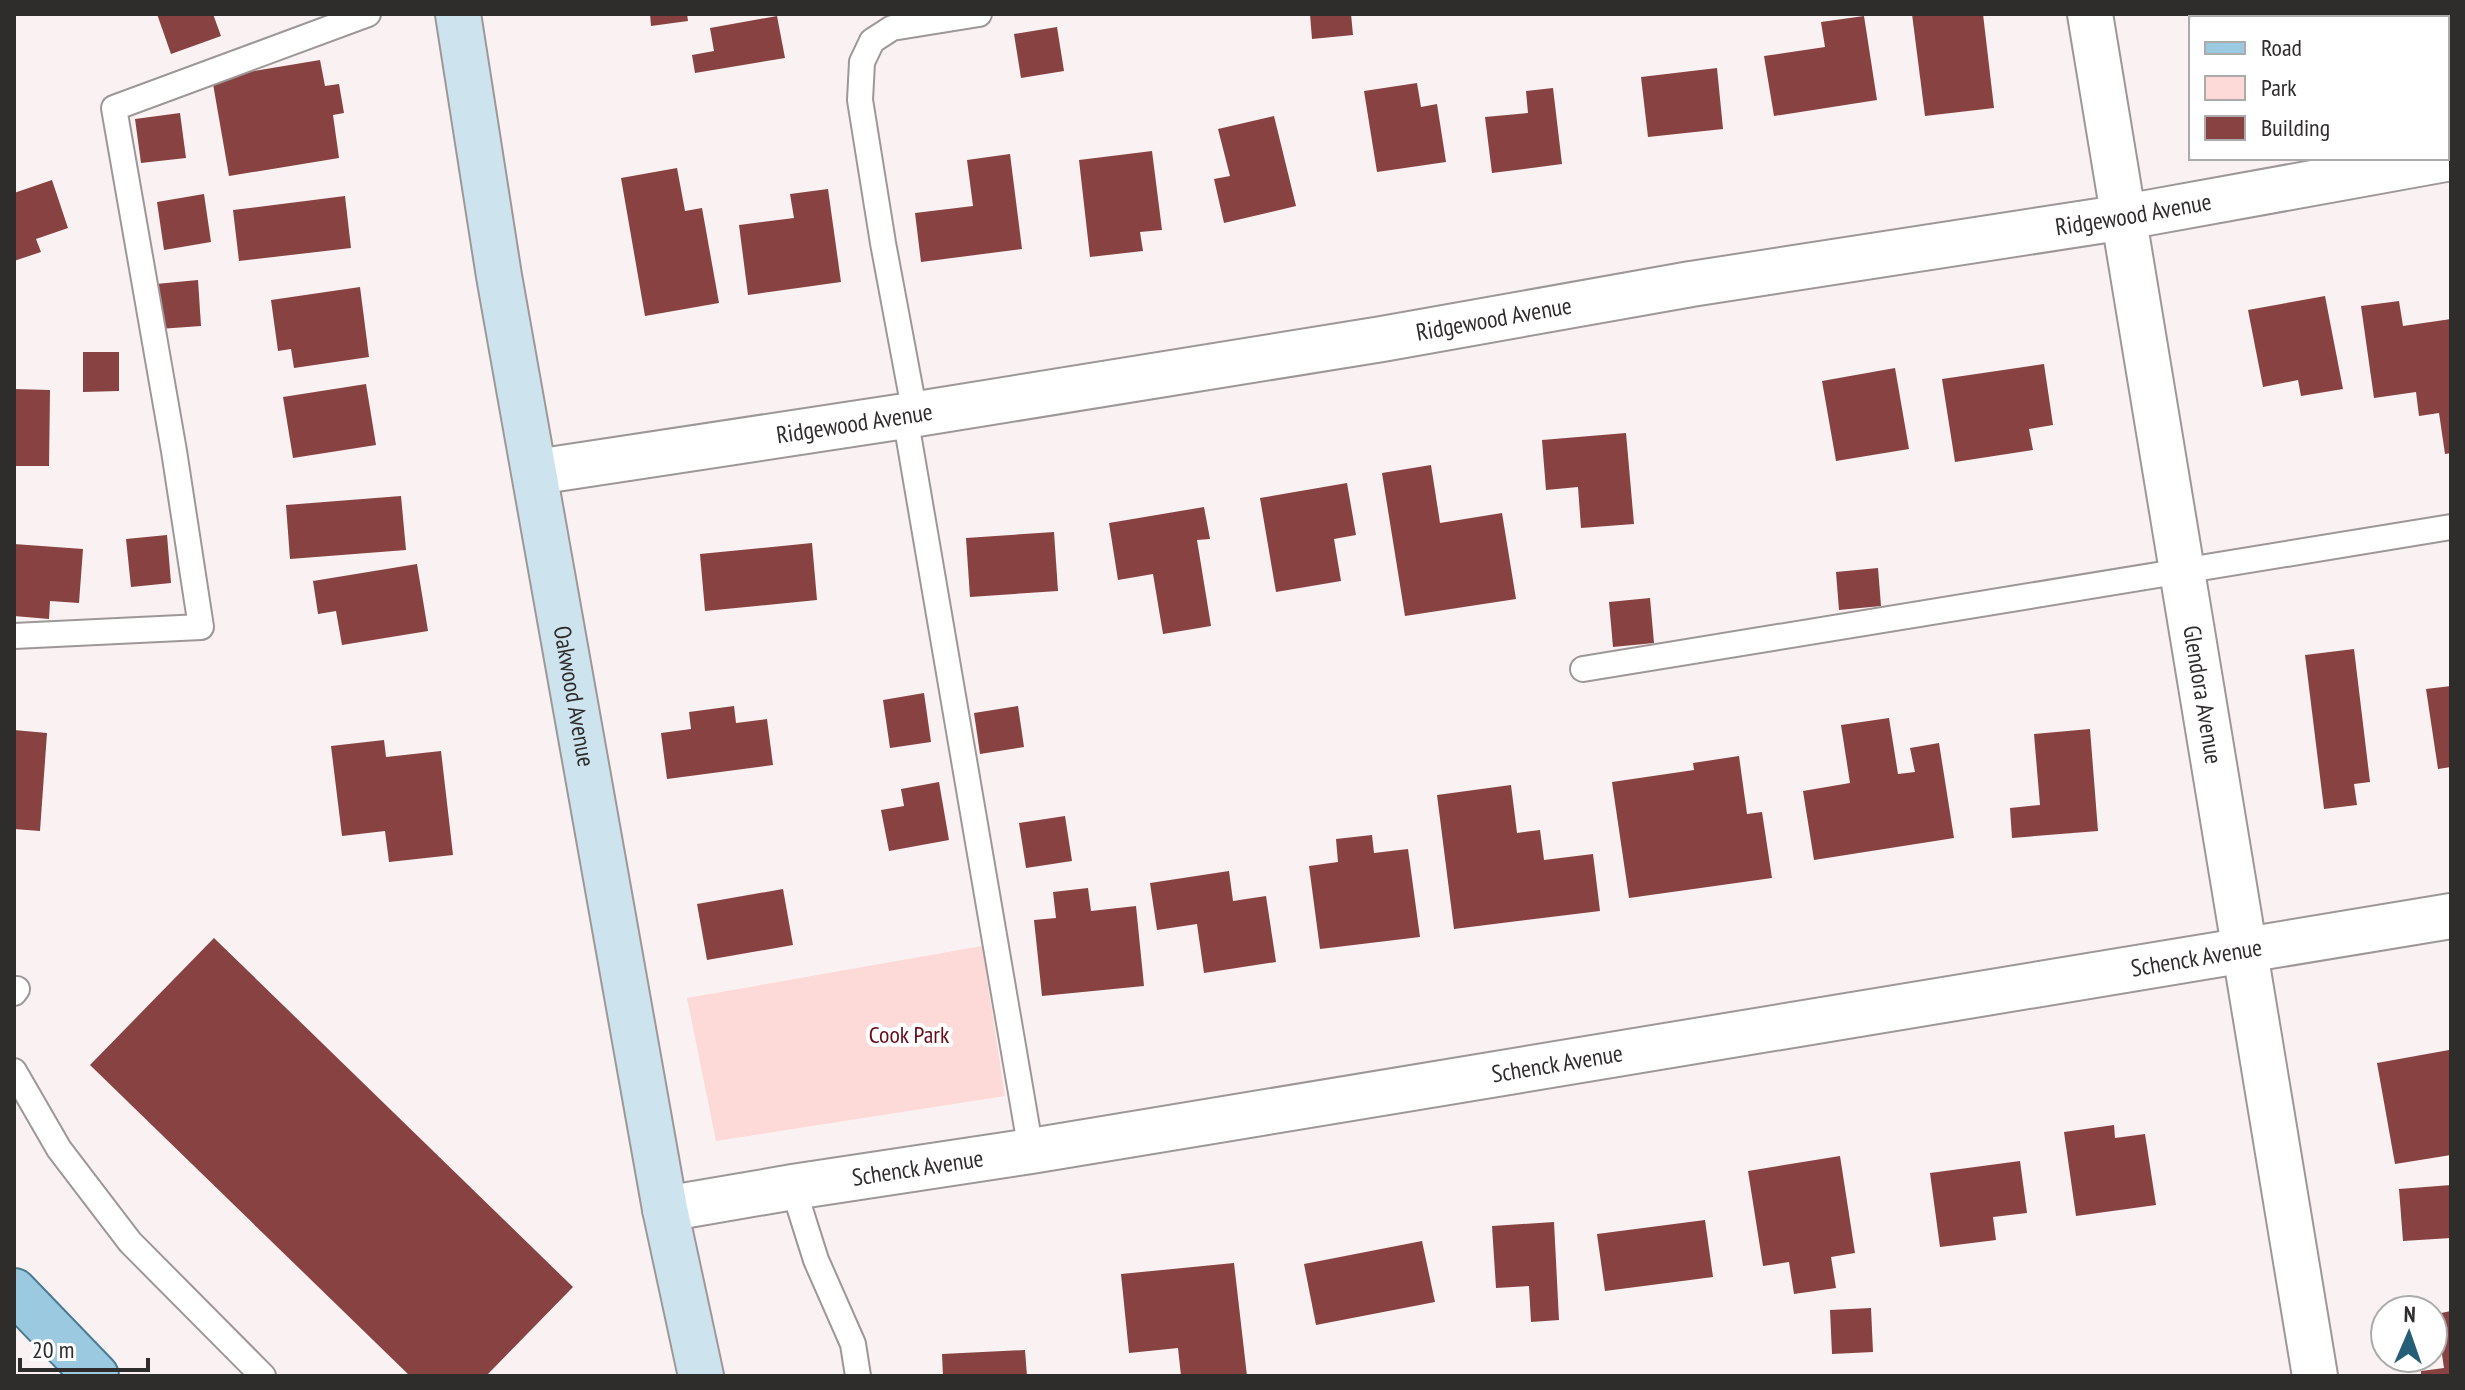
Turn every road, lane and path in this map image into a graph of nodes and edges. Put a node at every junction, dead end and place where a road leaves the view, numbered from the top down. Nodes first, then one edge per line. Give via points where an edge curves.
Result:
1 (368, 14) edge
2 (458, 14) edge
3 (979, 14) edge
4 (2090, 14) edge
5 (2440, 160) edge
6 (2125, 217) junction
7 (910, 415) junction
8 (536, 472) junction
9 (2451, 527) edge
10 (2182, 571) junction
11 (14, 636) edge
12 (1583, 669) dead end
13 (2451, 916) edge
14 (2243, 951) junction
15 (14, 1071) edge
16 (1031, 1151) junction
17 (793, 1187) junction
18 (665, 1209) junction
19 (14, 1291) edge
20 (96, 1376) edge
21 (263, 1376) edge
22 (701, 1376) edge
23 (858, 1376) edge
24 (2315, 1376) edge

1 - 11 lane via 114,108 201,627
2 - 8 street, Oakwood Avenue
3 - 7 lane via 892,28 872,41 862,62 860,100
4 - 6 street, Glendora Avenue
5 - 6 street, Ridgewood Avenue
6 - 7 street, Ridgewood Avenue
6 - 10 street, Glendora Avenue
7 - 8 street, Ridgewood Avenue
7 - 16 lane
8 - 18 street, Oakwood Avenue
9 - 10 lane
10 - 12 lane
10 - 14 street, Glendora Avenue
13 - 14 street, Schenck Avenue
14 - 16 street, Schenck Avenue
14 - 24 street, Glendora Avenue
15 - 21 lane via 59,1149 130,1242
16 - 17 street, Schenck Avenue
17 - 18 street, Schenck Avenue
17 - 23 lane via 816,1260 853,1344
18 - 22 street, Oakwood Avenue
19 - 20 main road

